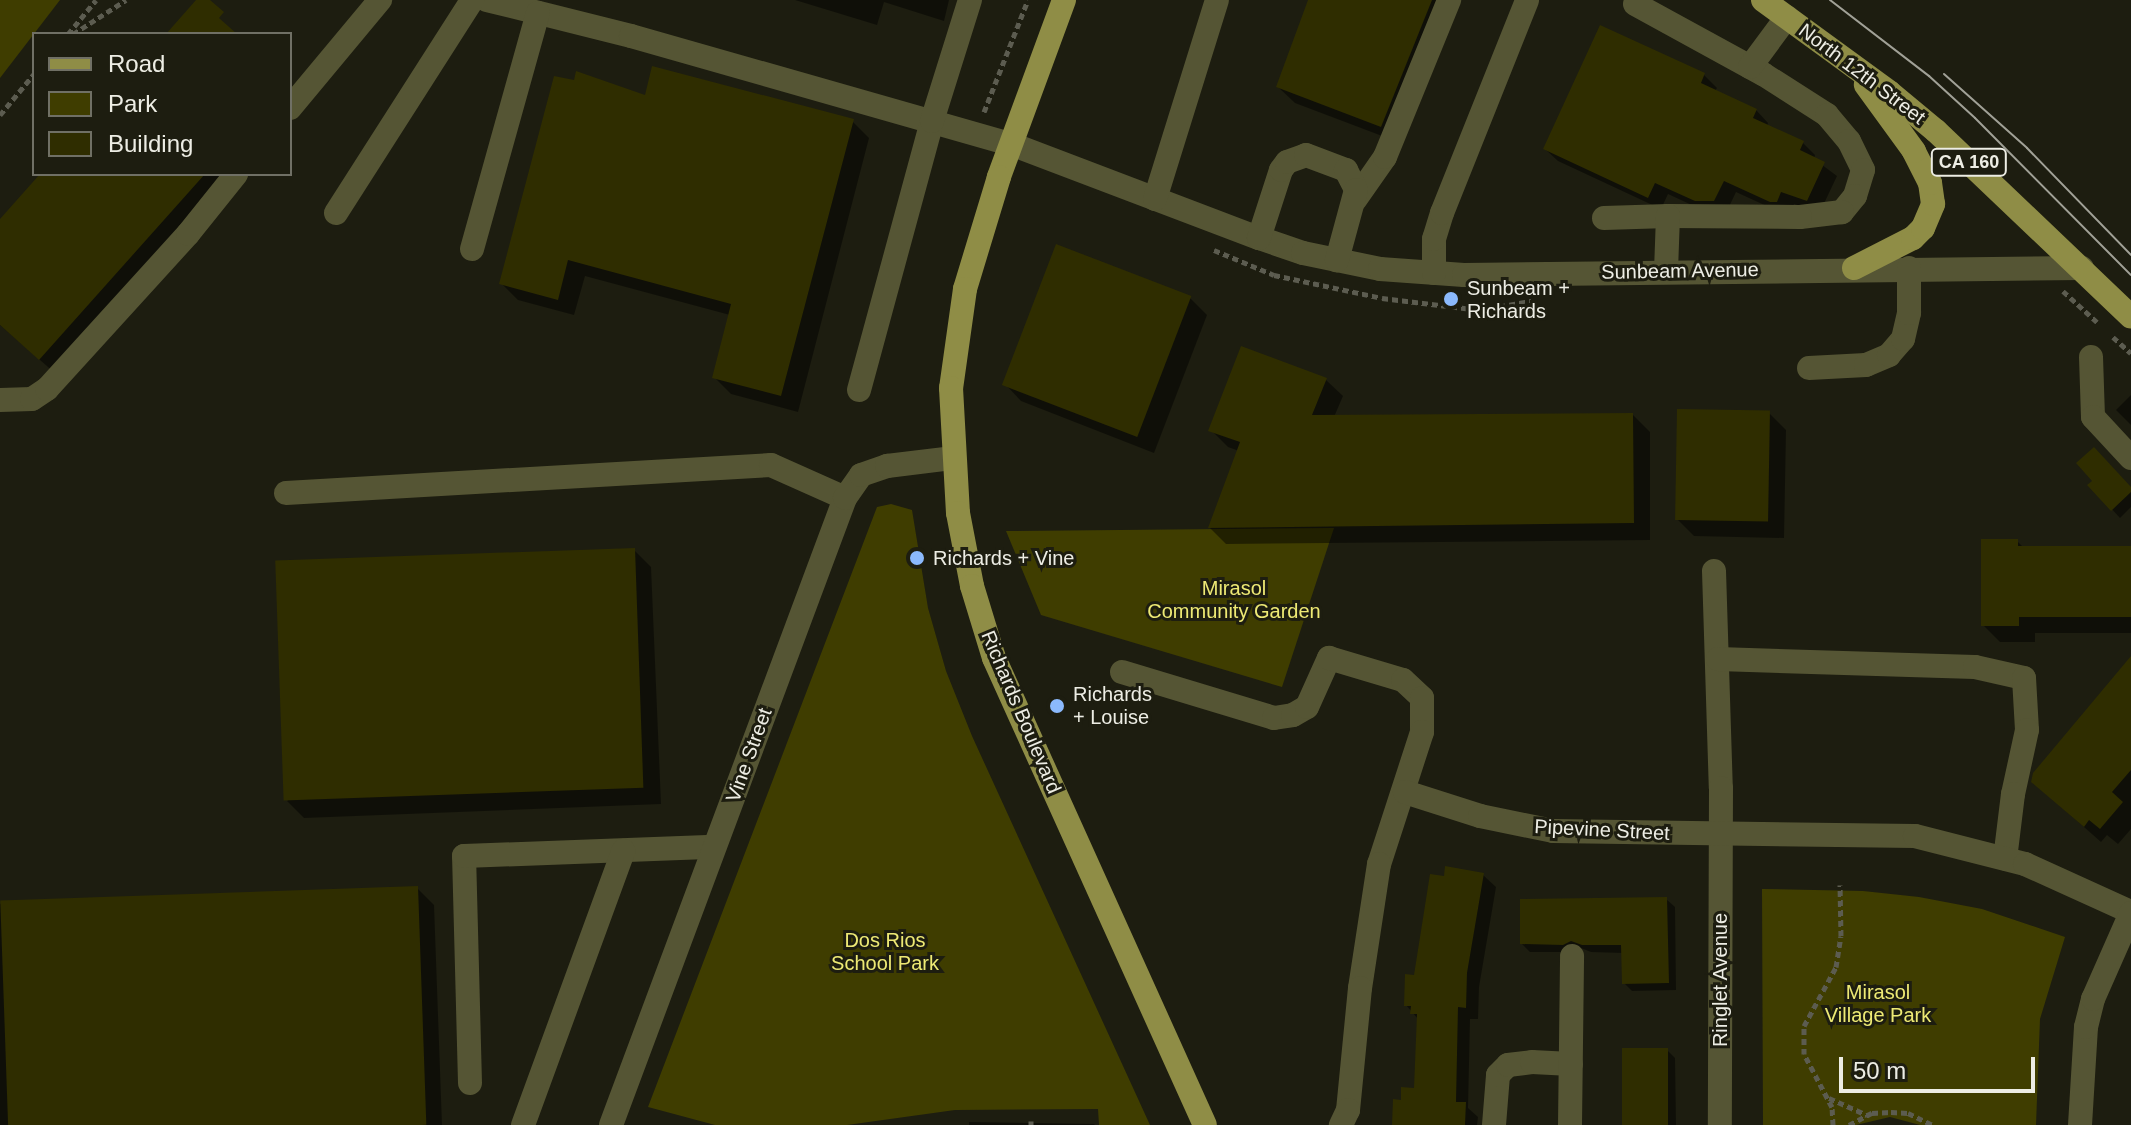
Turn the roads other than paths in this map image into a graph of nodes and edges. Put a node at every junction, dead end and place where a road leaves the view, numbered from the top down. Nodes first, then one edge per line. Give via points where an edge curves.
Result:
1 (380, 0) edge
2 (472, 0) edge
3 (487, 0) edge
4 (970, 0) edge
5 (1064, 0) edge
6 (1217, 0) edge
7 (1449, 0) edge
8 (1527, 0) edge
9 (1763, 0) edge
10 (1635, 4) dead end
11 (538, 13) junction
12 (1787, 17) junction
13 (1851, 64) junction
14 (1750, 67) junction
15 (292, 106) edge
16 (932, 121) junction
17 (1011, 144) junction
18 (234, 176) edge
19 (1155, 199) junction
20 (1355, 200) junction
21 (336, 213) dead end
22 (1668, 216) junction
23 (1604, 218) dead end
24 (1259, 238) junction
25 (472, 249) dead end
26 (1337, 260) junction
27 (1854, 268) junction
28 (1909, 268) junction
29 (2082, 268) junction
30 (1666, 271) junction
31 (1434, 273) junction
32 (2131, 317) edge
33 (2091, 357) dead end
34 (1809, 368) dead end
35 (859, 390) dead end
36 (0, 400) edge
37 (952, 458) junction
38 (2131, 458) edge
39 (286, 493) dead end
40 (845, 498) junction
41 (1714, 571) dead end
42 (1718, 659) junction
43 (1122, 672) dead end
44 (1405, 792) junction
45 (1721, 835) junction
46 (714, 847) junction
47 (623, 851) junction
48 (2005, 859) junction
49 (2131, 913) edge
50 (1572, 956) dead end
51 (1571, 1064) junction
52 (470, 1083) dead end
53 (523, 1125) edge
54 (611, 1125) edge
55 (1205, 1125) edge
56 (1341, 1125) edge
57 (1494, 1125) edge
58 (1570, 1125) edge
59 (1720, 1125) edge
60 (2080, 1125) edge

1 - 15 street
2 - 21 street
3 - 11 street, Sunbeam Avenue
4 - 16 street
5 - 17 main road, Richards Boulevard
6 - 19 street
7 - 20 street via 1385,157
8 - 31 street via 1442,213 1434,239
9 - 12 main road, North 12th Street / CA 160
10 - 14 street
11 - 16 street, Sunbeam Avenue
11 - 25 street
12 - 13 main road, North 12th Street / CA 160
12 - 14 street
13 - 27 main road via 1914,151 1933,193 1929,216 1913,238
13 - 29 main road, North 12th Street / CA 160 via 1936,131
14 - 22 street via 1827,115 1849,141 1863,170 1855,196 1842,212 1800,217
16 - 17 street, Sunbeam Avenue
16 - 35 street
17 - 19 street, Sunbeam Avenue
17 - 37 main road, Richards Boulevard via 965,289 951,388
18 - 36 street via 47,389 32,399
19 - 24 street, Sunbeam Avenue
20 - 24 street via 1346,170 1306,155 1296,157 1281,170
20 - 26 street
22 - 23 street
22 - 30 street
24 - 26 street, Sunbeam Avenue
26 - 31 street, Sunbeam Avenue
27 - 28 street, Sunbeam Avenue
27 - 30 street, Sunbeam Avenue
28 - 29 street, Sunbeam Avenue
28 - 34 street via 1909,313 1903,339 1889,355 1866,365
29 - 32 main road, North 12th Street / CA 160
30 - 31 street, Sunbeam Avenue
33 - 38 street via 2093,417
37 - 40 street, Vine Street via 887,466 861,475
37 - 55 main road, Richards Boulevard via 972,586 994,658
39 - 40 street via 771,465
40 - 46 street, Vine Street
41 - 42 street, Ringlet Avenue
42 - 45 street, Ringlet Avenue
42 - 48 street via 1975,667 2024,678 2027,730
43 - 44 street via 1274,718 1307,707 1329,658 1403,680 1422,698 1422,732
44 - 45 street, Pipevine Street via 1480,816 1553,831
44 - 56 street via 1379,864 1348,1110
45 - 48 street, Pipevine Street via 1915,836
45 - 59 street, Ringlet Avenue
46 - 47 street
46 - 54 street, Vine Street
47 - 52 street via 464,856
47 - 53 street
48 - 49 street, Pipevine Street
49 - 60 street via 2086,1027
50 - 51 street
51 - 57 street via 1508,1065 1498,1075
51 - 58 street

